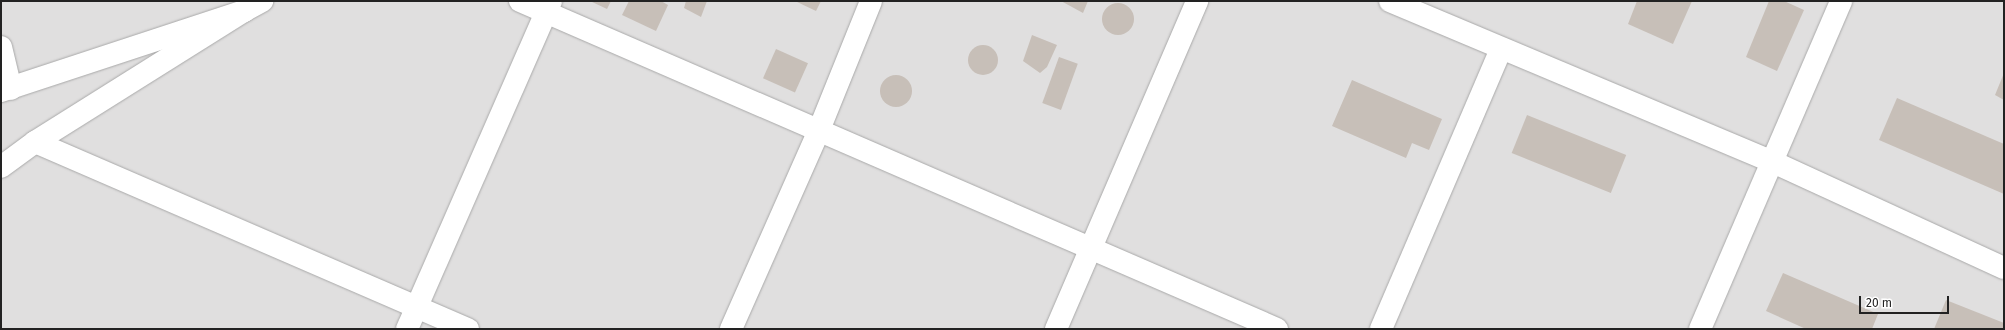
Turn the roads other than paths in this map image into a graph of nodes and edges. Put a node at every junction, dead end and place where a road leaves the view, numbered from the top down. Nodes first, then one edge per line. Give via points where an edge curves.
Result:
1 (520, 1) edge
2 (871, 1) edge
3 (1197, 1) edge
4 (1390, 1) edge
5 (1842, 1) edge
6 (253, 6) edge
7 (548, 6) edge
8 (1, 47) edge
9 (1501, 50) junction
10 (6, 90) edge
11 (819, 130) junction
12 (35, 142) junction
13 (1771, 161) junction
14 (1, 167) edge
15 (1091, 248) junction
16 (2004, 268) edge
17 (417, 306) junction
18 (407, 329) edge
19 (468, 329) edge
20 (731, 329) edge
21 (1056, 329) edge
22 (1277, 329) edge
23 (1381, 329) edge
24 (1700, 329) edge

1 - 7 street
2 - 11 street
3 - 15 street
4 - 9 street
5 - 13 street
6 - 10 street
6 - 12 street
7 - 11 street
7 - 17 street
8 - 10 street
9 - 13 street
9 - 23 street
11 - 15 street
11 - 20 street
12 - 14 street
12 - 17 street
13 - 16 street
13 - 24 street
15 - 21 street
15 - 22 street
17 - 18 street
17 - 19 street

